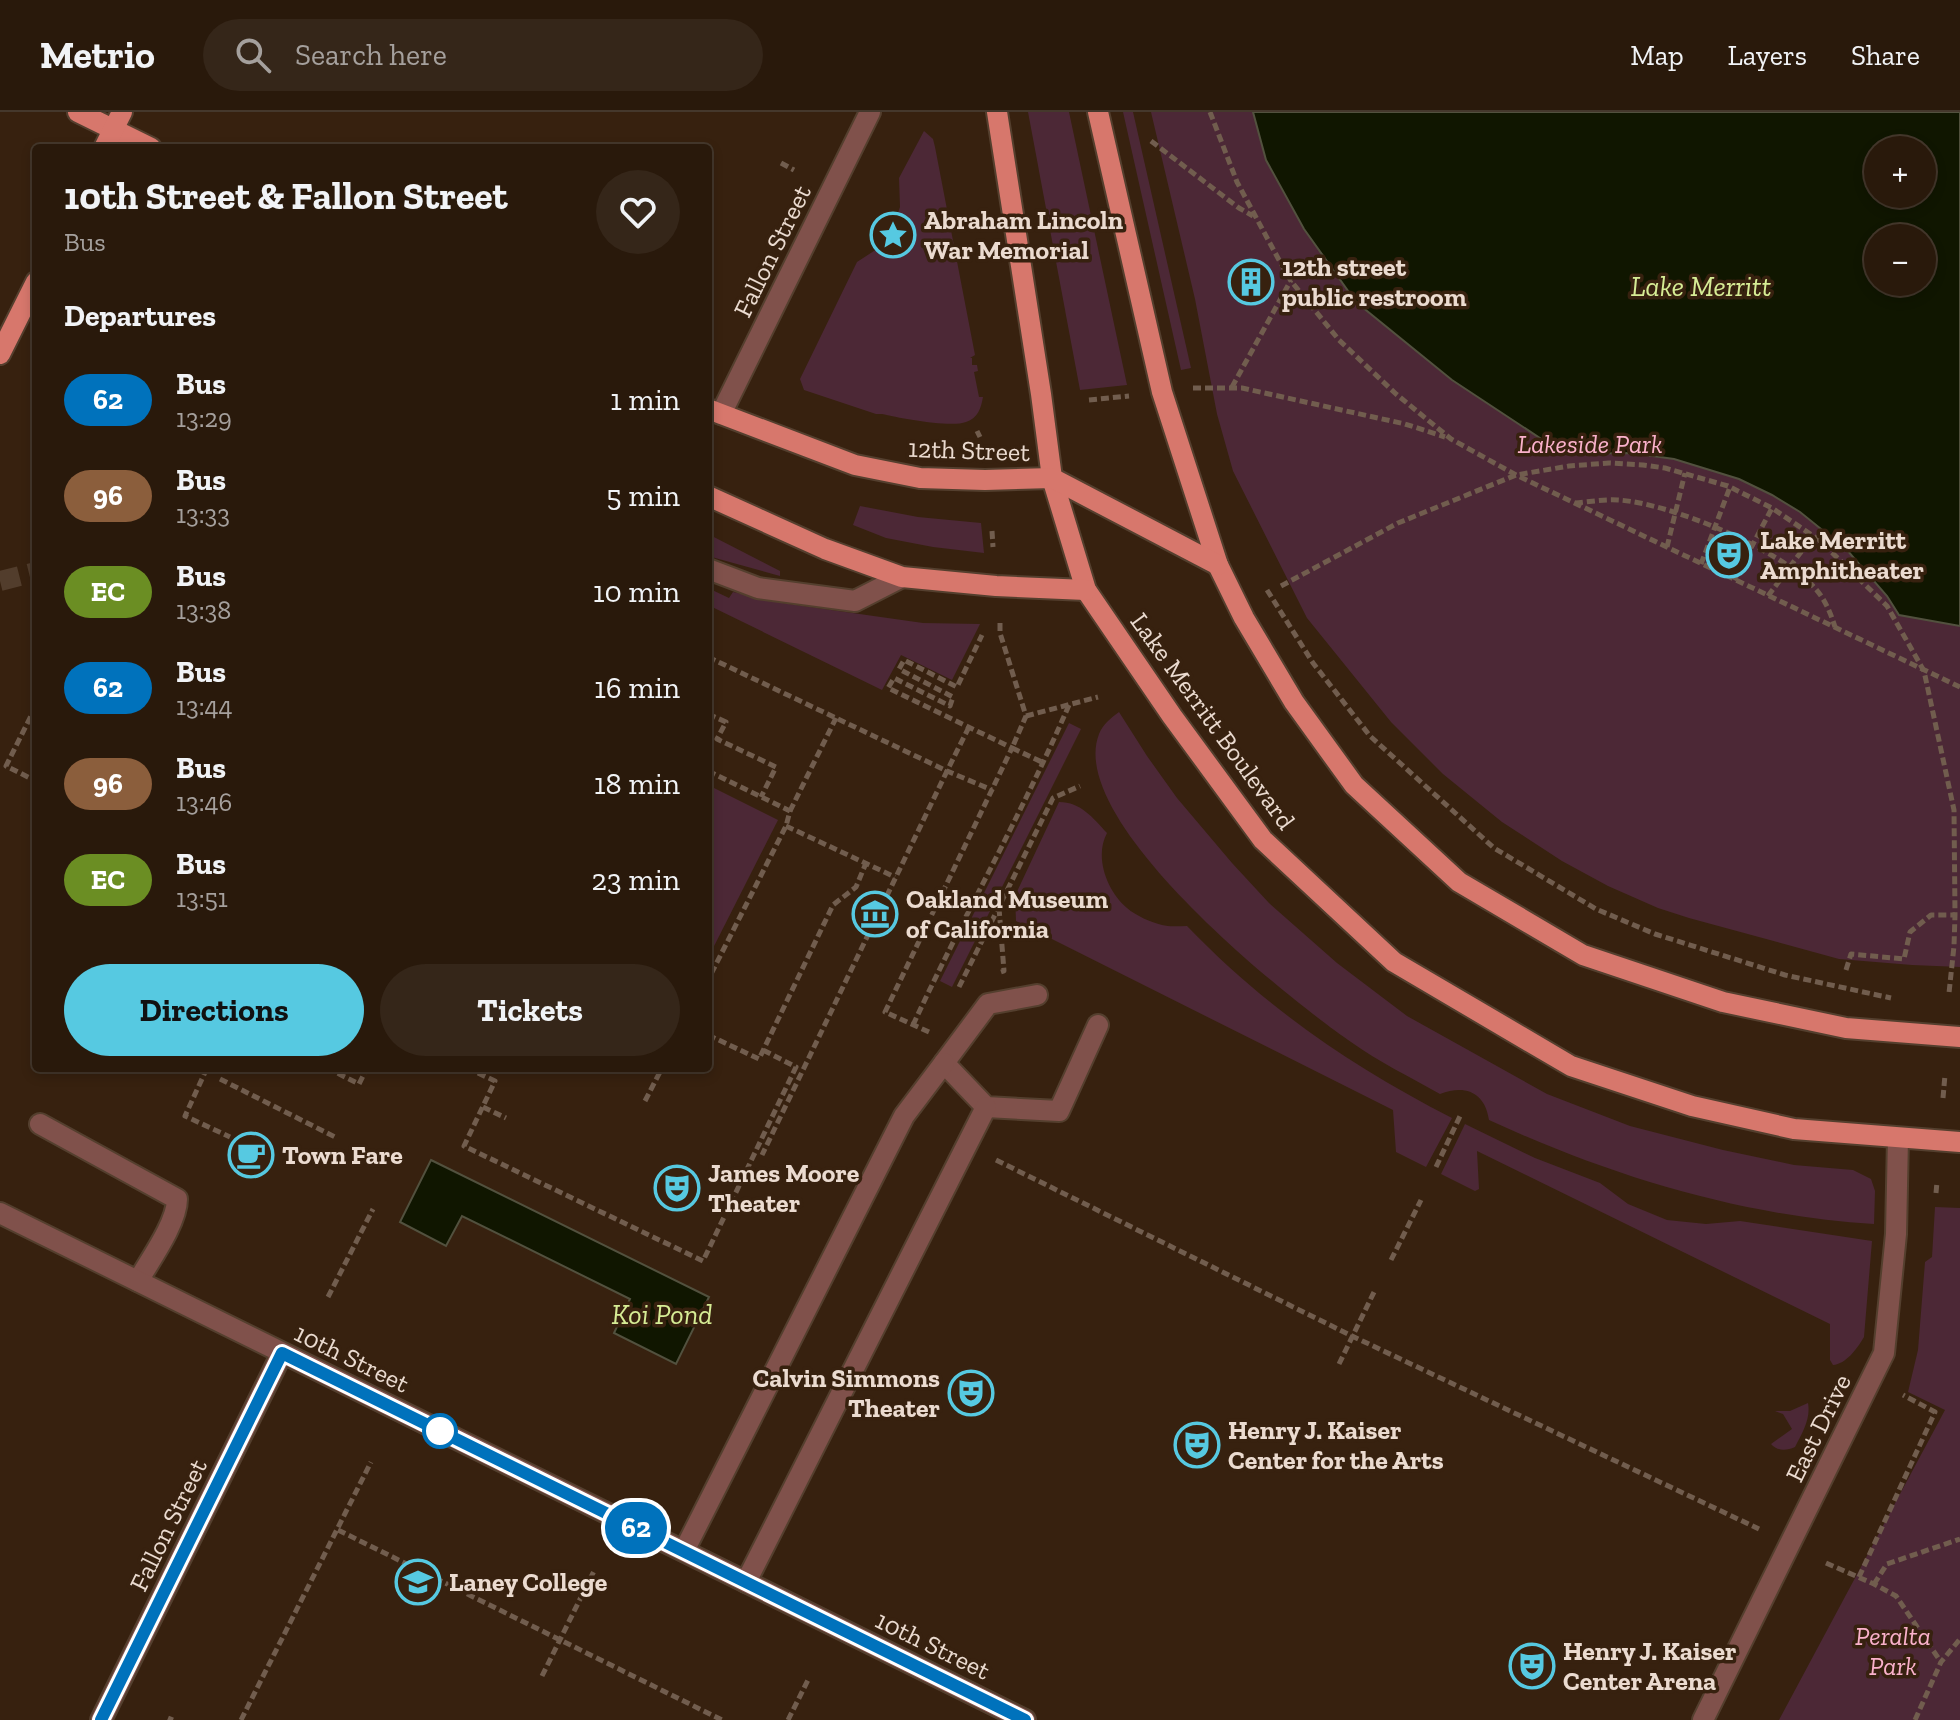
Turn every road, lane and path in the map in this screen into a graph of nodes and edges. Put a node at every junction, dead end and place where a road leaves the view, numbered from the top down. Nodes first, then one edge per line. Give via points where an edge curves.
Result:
1 (78, 112) edge
2 (870, 112) edge
3 (997, 112) edge
4 (1098, 112) edge
5 (1210, 112) edge
6 (117, 121) edge
7 (1151, 141) dead end
8 (106, 144) edge
9 (146, 144) edge
10 (781, 163) dead end
11 (794, 170) dead end
12 (1255, 217) junction
13 (1291, 280) junction
14 (32, 290) edge
15 (0, 354) edge
16 (1232, 387) junction
17 (1192, 388) dead end
18 (1129, 396) dead end
19 (1089, 400) dead end
20 (714, 412) edge
21 (1451, 439) junction
22 (1685, 473) junction
23 (1516, 475) junction
24 (1052, 478) junction
25 (1730, 487) junction
26 (712, 498) edge
27 (1574, 503) junction
28 (1772, 508) junction
29 (1676, 512) junction
30 (1714, 528) junction
31 (992, 531) dead end
32 (1813, 535) junction
33 (1752, 545) junction
34 (993, 547) dead end
35 (1667, 547) junction
36 (1701, 564) junction
37 (1218, 565) junction
38 (1790, 567) junction
39 (712, 571) edge
40 (902, 577) junction
41 (1734, 580) junction
42 (1264, 585) dead end
43 (1281, 586) dead end
44 (1086, 590) junction
45 (1768, 596) junction
46 (1000, 623) dead end
47 (1835, 628) junction
48 (982, 635) dead end
49 (712, 659) edge
50 (1924, 671) junction
51 (1960, 687) edge
52 (1098, 697) dead end
53 (1069, 705) junction
54 (32, 714) edge
55 (712, 716) edge
56 (1026, 716) junction
57 (836, 718) junction
58 (969, 727) junction
59 (1012, 748) junction
60 (1044, 763) junction
61 (947, 771) junction
62 (712, 773) edge
63 (32, 779) edge
64 (1080, 786) dead end
65 (992, 790) junction
66 (761, 797) junction
67 (790, 811) junction
68 (786, 826) junction
69 (866, 863) junction
70 (1957, 867) edge
71 (895, 877) junction
72 (999, 904) junction
73 (1955, 915) junction
74 (1846, 970) dead end
75 (712, 972) edge
76 (989, 976) dead end
77 (974, 981) dead end
78 (1949, 993) dead end
79 (1037, 995) dead end
80 (1898, 1000) dead end
81 (913, 1025) junction
82 (1098, 1025) dead end
83 (929, 1032) dead end
84 (712, 1037) edge
85 (1960, 1037) edge
86 (763, 1050) junction
87 (944, 1063) junction
88 (205, 1072) edge
89 (335, 1072) edge
90 (365, 1072) edge
91 (476, 1072) edge
92 (660, 1072) edge
93 (1945, 1075) dead end
94 (220, 1079) dead end
95 (1943, 1098) dead end
96 (645, 1101) dead end
97 (483, 1107) junction
98 (986, 1107) junction
99 (1461, 1114) dead end
100 (506, 1118) dead end
101 (40, 1124) dead end
102 (230, 1137) dead end
103 (337, 1138) dead end
104 (1898, 1138) junction
105 (1960, 1142) edge
106 (762, 1155) dead end
107 (996, 1160) dead end
108 (1436, 1167) dead end
109 (1937, 1182) dead end
110 (1936, 1193) dead end
111 (1421, 1200) dead end
112 (373, 1209) dead end
113 (0, 1213) edge
114 (1391, 1260) dead end
115 (138, 1281) junction
116 (1375, 1290) dead end
117 (328, 1297) dead end
118 (1352, 1336) junction
119 (282, 1353) junction
120 (1339, 1364) dead end
121 (1903, 1395) dead end
122 (371, 1462) dead end
123 (1759, 1529) dead end
124 (338, 1530) junction
125 (1960, 1539) edge
126 (684, 1551) junction
127 (1826, 1563) dead end
128 (594, 1571) dead end
129 (1859, 1577) junction
130 (746, 1582) junction
131 (1874, 1584) junction
132 (1960, 1639) edge
133 (559, 1640) junction
134 (1941, 1662) junction
135 (542, 1676) dead end
136 (809, 1678) dead end
137 (101, 1720) edge
138 (241, 1720) edge
139 (722, 1720) edge
140 (788, 1720) edge
141 (1025, 1720) edge
142 (1703, 1720) edge
143 (1915, 1720) edge

1 - 6 main road
2 - 20 street, Fallon Street
3 - 24 main road, Lake Merritt Boulevard
4 - 37 main road via 1162,392
5 - 12 path
6 - 8 main road
6 - 9 main road
7 - 12 path
10 - 11 path
12 - 13 path
13 - 16 path
13 - 21 path via 1339,340
14 - 15 main road
16 - 17 path
16 - 21 path
18 - 19 path
20 - 24 main road, 12th Street via 855,465 920,478
21 - 23 path
22 - 23 path via 1609,463
22 - 25 path
22 - 29 path
23 - 27 path
23 - 43 path via 1398,523
24 - 37 main road, 12th Street
24 - 44 main road, Lake Merritt Boulevard
25 - 28 path
25 - 30 path
26 - 40 main road
27 - 29 path via 1616,500
27 - 35 path
28 - 32 path
28 - 33 path
29 - 30 path
29 - 35 path
30 - 33 path
30 - 36 path
31 - 34 path
32 - 38 path
32 - 50 path via 1887,606
33 - 38 path
33 - 41 path
35 - 36 path
36 - 41 path
37 - 85 main road via 1294,702 1354,785 1459,882 1583,955 1723,1002 1846,1028
38 - 45 path
38 - 47 path via 1828,606
39 - 40 street via 758,588 855,601
40 - 44 main road
41 - 45 path
42 - 80 path via 1313,663 1370,736 1494,848 1596,909 1655,934 1785,975
44 - 104 main road, Lake Merritt Boulevard via 1263,840 1394,962 1571,1066 1707,1110 1794,1129
45 - 47 path
46 - 56 path
47 - 50 path
48 - 58 path via 957,687 904,660 899,669 953,697 950,706 894,678 888,688
49 - 57 path
50 - 51 path
50 - 70 path via 1954,810
52 - 53 path
53 - 56 path
53 - 60 path
54 - 63 path via 6,766
55 - 66 path via 726,722 717,739 776,767
56 - 59 path
57 - 61 path
57 - 67 path
58 - 59 path
58 - 61 path
59 - 60 path
59 - 65 path
60 - 81 path
61 - 65 path
61 - 71 path
62 - 66 path
64 - 72 path via 1053,798
65 - 81 path via 885,1012
66 - 67 path
67 - 68 path
68 - 69 path
68 - 75 path
69 - 71 path
69 - 86 path via 856,887 833,905
70 - 73 path
71 - 106 path
72 - 76 path via 1004,971
72 - 77 path via 959,987
73 - 74 path via 1931,915 1910,932 1904,959 1851,954
73 - 78 path
79 - 87 street via 988,1004
81 - 83 path
82 - 98 street via 1059,1111
84 - 86 path via 759,1059
86 - 97 path via 796,1067 703,1261 464,1146
87 - 98 street
87 - 126 street via 904,1116
88 - 102 path via 185,1116
89 - 90 path via 359,1084
91 - 97 path via 495,1081
92 - 96 path
93 - 95 path
94 - 103 path
97 - 100 path
98 - 130 street
99 - 108 path
101 - 115 street via 177,1199 173,1220
104 - 105 main road, Lake Merritt Boulevard
104 - 142 street, East Drive via 1896,1234 1884,1353
107 - 118 path
109 - 110 path
111 - 114 path
112 - 117 path
113 - 115 street, 10th Street
115 - 119 street, 10th Street
116 - 118 path
118 - 120 path
118 - 123 path
119 - 126 street, 10th Street
119 - 137 street, Fallon Street
121 - 129 path via 1935,1412
122 - 124 path
124 - 133 path
124 - 138 path
125 - 131 path via 1887,1564
126 - 130 street, 10th Street
127 - 129 path
128 - 133 path
129 - 131 path
130 - 141 street, 10th Street
131 - 134 path via 1896,1596
132 - 134 path
133 - 135 path
133 - 139 path
134 - 143 path
136 - 140 path

